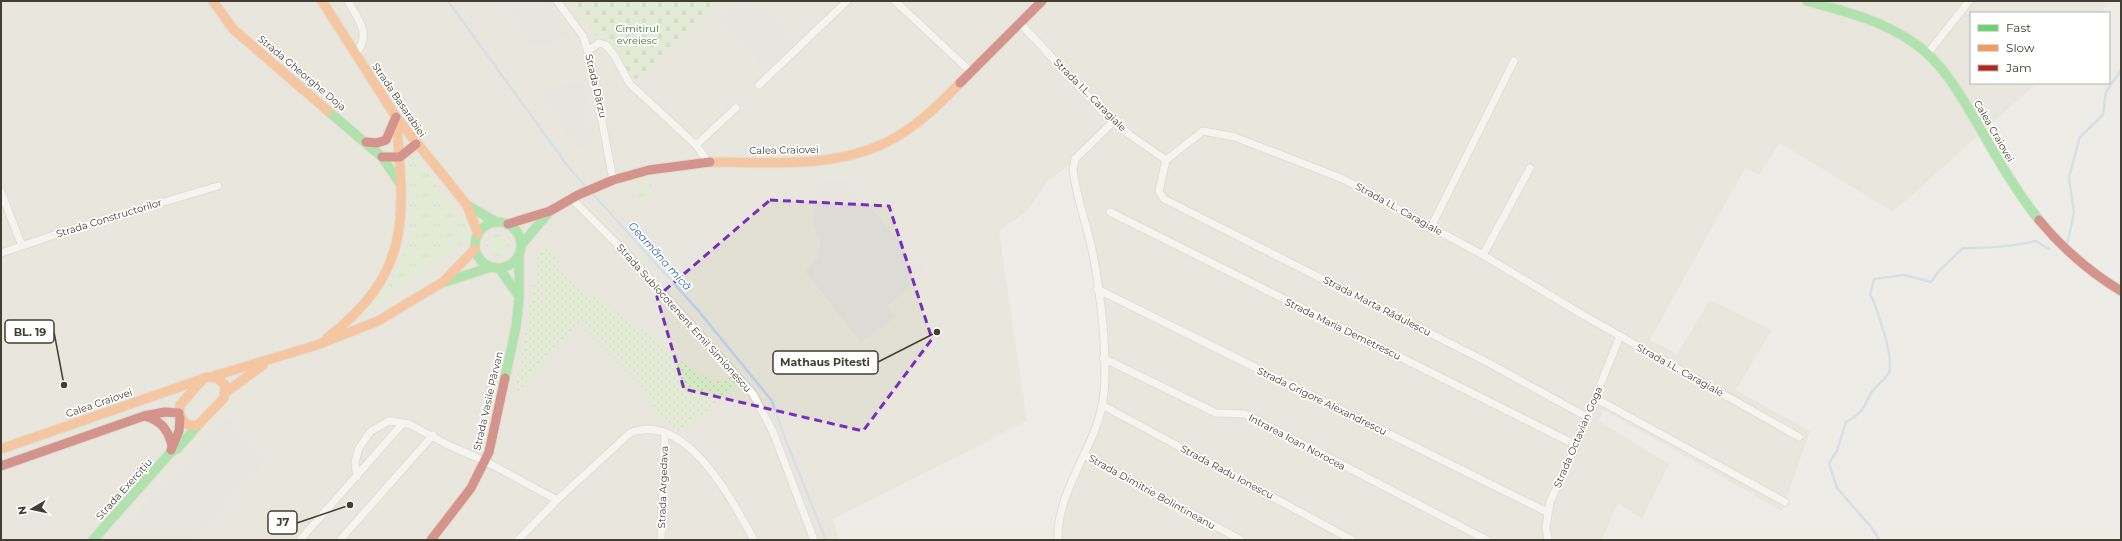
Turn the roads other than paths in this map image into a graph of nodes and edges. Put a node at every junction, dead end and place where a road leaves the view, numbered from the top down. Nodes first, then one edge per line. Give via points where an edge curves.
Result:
1 (213, 1) edge
2 (322, 1) edge
3 (348, 1) edge
4 (557, 1) edge
5 (847, 1) edge
6 (895, 1) edge
7 (1042, 1) edge
8 (1807, 1) edge
9 (1969, 1) edge
10 (1020, 23) junction
11 (588, 51) junction
12 (1928, 53) junction
13 (355, 55) junction
14 (1514, 61) dead end
15 (971, 72) junction
16 (759, 85) dead end
17 (736, 108) dead end
18 (396, 118) junction
19 (1114, 121) junction
20 (366, 142) junction
21 (416, 144) junction
22 (696, 145) junction
23 (382, 157) junction
24 (398, 158) junction
25 (1166, 160) junction
26 (708, 162) junction
27 (1530, 168) dead end
28 (613, 180) junction
29 (401, 185) junction
30 (218, 186) dead end
31 (1, 192) edge
32 (575, 197) junction
33 (467, 205) junction
34 (550, 211) junction
35 (1110, 212) dead end
36 (496, 222) junction
37 (508, 224) junction
38 (1431, 227) junction
39 (478, 234) junction
40 (522, 244) junction
41 (22, 246) junction
42 (475, 249) junction
43 (1, 253) edge
44 (519, 255) junction
45 (1483, 255) junction
46 (495, 268) junction
47 (443, 282) junction
48 (1097, 289) junction
49 (2121, 291) edge
50 (519, 299) junction
51 (1620, 336) junction
52 (317, 345) junction
53 (1103, 358) junction
54 (270, 360) junction
55 (214, 376) junction
56 (204, 378) junction
57 (225, 393) junction
58 (1595, 398) junction
59 (1102, 405) junction
60 (180, 415) junction
61 (144, 416) junction
62 (1587, 417) junction
63 (403, 423) junction
64 (198, 425) junction
65 (665, 434) junction
66 (432, 435) junction
67 (1799, 437) dead end
68 (1576, 445) junction
69 (1, 449) edge
70 (171, 449) junction
71 (1085, 455) junction
72 (485, 461) junction
73 (1, 466) edge
74 (357, 477) junction
75 (557, 500) junction
76 (1785, 502) dead end
77 (1547, 512) junction
78 (93, 540) edge
79 (300, 540) edge
80 (340, 540) edge
81 (431, 540) edge
82 (518, 540) edge
83 (661, 540) edge
84 (754, 540) edge
85 (814, 540) edge
86 (1058, 540) edge
87 (1241, 540) edge
88 (1352, 540) edge
89 (1487, 540) edge
90 (1548, 540) edge

1 - 20 main road, Strada Gheorghe Doja via 233,29
2 - 13 main road, Strada Basarabiei
3 - 13 street via 362,25 364,37 362,47
4 - 11 street, Strada Dârzu via 583,36
5 - 16 street
6 - 15 street
7 - 10 main road, Calea Craiovei
8 - 12 main road, Calea Craiovei via 1862,17 1895,30
9 - 12 street
10 - 15 main road, Calea Craiovei
10 - 19 street, Strada I.L. Caragiale
11 - 22 street via 599,43 606,45 630,84
11 - 28 street, Strada Dârzu
12 - 49 main road, Calea Craiovei via 1952,82 2013,185 2049,234 2089,272
13 - 18 main road, Strada Basarabiei
14 - 38 street
15 - 26 main road, Calea Craiovei via 923,119 886,142 867,150 812,162
17 - 22 street
18 - 20 main road via 386,140 377,143
18 - 21 main road, Strada Basarabiei
18 - 24 main road
19 - 25 street, Strada I.L. Caragiale
19 - 48 street via 1075,159 1073,169 1091,247
20 - 23 main road, Strada Gheorghe Doja
21 - 24 main road
21 - 33 main road, Strada Basarabiei
22 - 26 street
23 - 24 main road
23 - 29 main road, Strada Gheorghe Doja
24 - 29 main road
25 - 38 street, Strada I.L. Caragiale via 1203,131 1235,137 1343,179
25 - 62 street, Strada Marta Rădulescu via 1159,185 1159,191 1164,199 1483,360
26 - 28 main road, Calea Craiovei via 649,170
27 - 45 street
28 - 32 main road, Calea Craiovei
29 - 52 main road via 401,225 388,268 361,308
30 - 41 street, Strada Constructorilor
31 - 41 street
32 - 34 main road, Calea Craiovei
32 - 85 street, Strada Sublocotenent Emil Simionescu via 753,394 773,432
33 - 36 main road
33 - 39 main road
34 - 37 main road
34 - 40 main road
35 - 68 street, Strada Maria Demetrescu
36 - 37 main road
36 - 39 main road via 489,224
37 - 40 main road via 518,232
38 - 45 street, Strada I.L. Caragiale
39 - 42 main road
40 - 44 main road
41 - 43 street, Strada Constructorilor
42 - 46 main road via 480,260
42 - 47 main road
44 - 46 main road via 511,265
44 - 50 main road, Strada Vasile Pârvan
45 - 51 street, Strada I.L. Caragiale
46 - 47 main road
46 - 50 main road via 514,287
47 - 52 main road via 378,321
48 - 53 street
48 - 77 street, Strada Grigore Alexandrescu
50 - 72 main road, Strada Vasile Pârvan via 516,327
51 - 58 street, Strada Octavian Goga
51 - 67 street, Strada I.L. Caragiale
52 - 54 main road
53 - 59 street
53 - 89 street, Intrarea Ioan Norocea via 1216,413 1245,414
54 - 55 main road
54 - 57 main road
55 - 56 main road, Calea Craiovei
55 - 57 main road via 224,382
56 - 60 main road, Strada Exercițiu via 180,405
56 - 69 main road, Calea Craiovei
57 - 64 main road, Strada Exercițiu via 224,398
58 - 62 street, Strada Octavian Goga
58 - 76 street
59 - 71 street via 1096,429
59 - 88 street, Strada Radu Ionescu
60 - 61 main road via 165,412
60 - 64 main road via 188,424
60 - 70 main road, Strada Exercițiu via 179,431
61 - 70 main road via 154,418 164,425 170,437
61 - 73 main road
62 - 68 street, Strada Octavian Goga
63 - 66 street
63 - 74 street
63 - 74 street via 389,421 371,431 359,448 355,462
64 - 70 main road, Strada Exercițiu via 178,448
65 - 75 street via 647,429 630,433
65 - 83 street, Strada Argedava
65 - 84 street via 690,446 701,458
66 - 72 street
66 - 80 street
68 - 77 street, Strada Octavian Goga
70 - 78 main road, Strada Exercițiu
71 - 86 street via 1063,505 1057,527
71 - 87 street, Strada Dimitrie Bolintineanu
72 - 75 street
72 - 81 main road, Strada Vasile Pârvan via 471,488
74 - 79 street
75 - 82 street
77 - 90 street, Strada Octavian Goga

